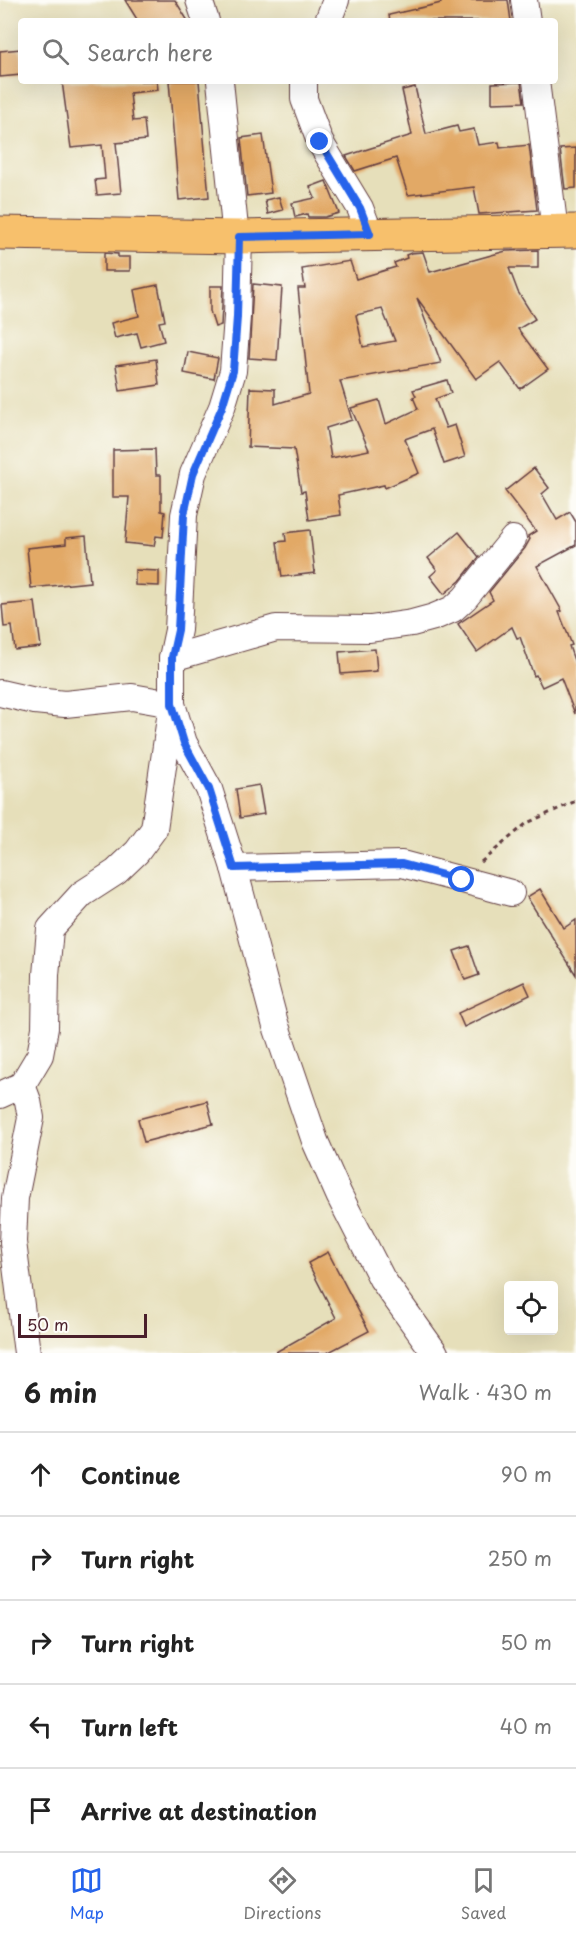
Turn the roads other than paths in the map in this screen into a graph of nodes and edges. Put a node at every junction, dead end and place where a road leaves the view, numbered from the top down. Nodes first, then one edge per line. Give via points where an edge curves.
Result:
1 (199, 0) edge
2 (336, 0) edge
3 (524, 0) edge
4 (205, 18) edge
5 (329, 18) edge
6 (527, 18) edge
7 (220, 84) edge
8 (304, 84) edge
9 (537, 84) edge
10 (565, 231) edge
11 (0, 233) edge
12 (370, 234) junction
13 (239, 237) junction
14 (513, 538) dead end
15 (172, 657) junction
16 (0, 693) edge
17 (172, 704) junction
18 (234, 868) junction
19 (511, 893) dead end
20 (11, 1090) edge
21 (27, 1353) edge
22 (435, 1353) edge

1 - 4 street
2 - 5 street
3 - 6 street
7 - 13 street
8 - 12 street via 311,122 360,208
9 - 10 street
10 - 12 main road
11 - 13 main road
12 - 13 main road
13 - 15 street via 233,371 190,484 184,515 178,630
14 - 15 street via 465,598 453,609 434,617 370,628 276,628
15 - 17 street
16 - 17 street via 65,704 132,697
17 - 18 street via 184,743 209,789
17 - 20 street via 154,829 137,852 116,872 82,894 51,929 40,1055
18 - 19 street via 402,864
18 - 22 street via 275,1023 315,1142 382,1279
20 - 21 street via 31,1118 15,1198 13,1242

